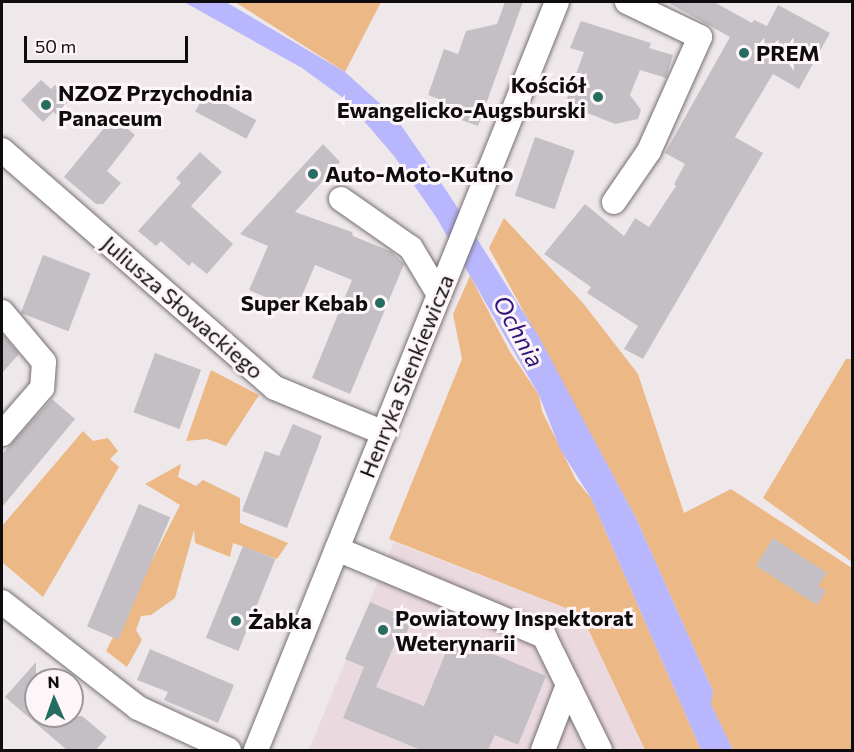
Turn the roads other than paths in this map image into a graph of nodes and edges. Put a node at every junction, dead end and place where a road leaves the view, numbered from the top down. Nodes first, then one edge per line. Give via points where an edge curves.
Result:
1 (557, 2) edge
2 (627, 2) edge
3 (2, 150) edge
4 (341, 199) dead end
5 (614, 202) dead end
6 (440, 288) junction
7 (2, 312) edge
8 (384, 433) junction
9 (2, 435) edge
10 (337, 549) junction
11 (2, 602) edge
12 (568, 685) junction
13 (230, 750) edge
14 (256, 750) edge
15 (543, 750) edge
16 (600, 750) edge

1 - 6 street, Henryka Sienkiewicza
2 - 5 street via 700,37 649,151
3 - 8 street, Juliusza Słowackiego via 275,388
4 - 6 street via 411,248
6 - 8 street, Henryka Sienkiewicza
7 - 9 street via 44,362 42,388
8 - 10 street, Henryka Sienkiewicza
10 - 12 street via 544,636
10 - 14 street, Henryka Sienkiewicza
11 - 13 street via 138,708
12 - 15 street
12 - 16 street

